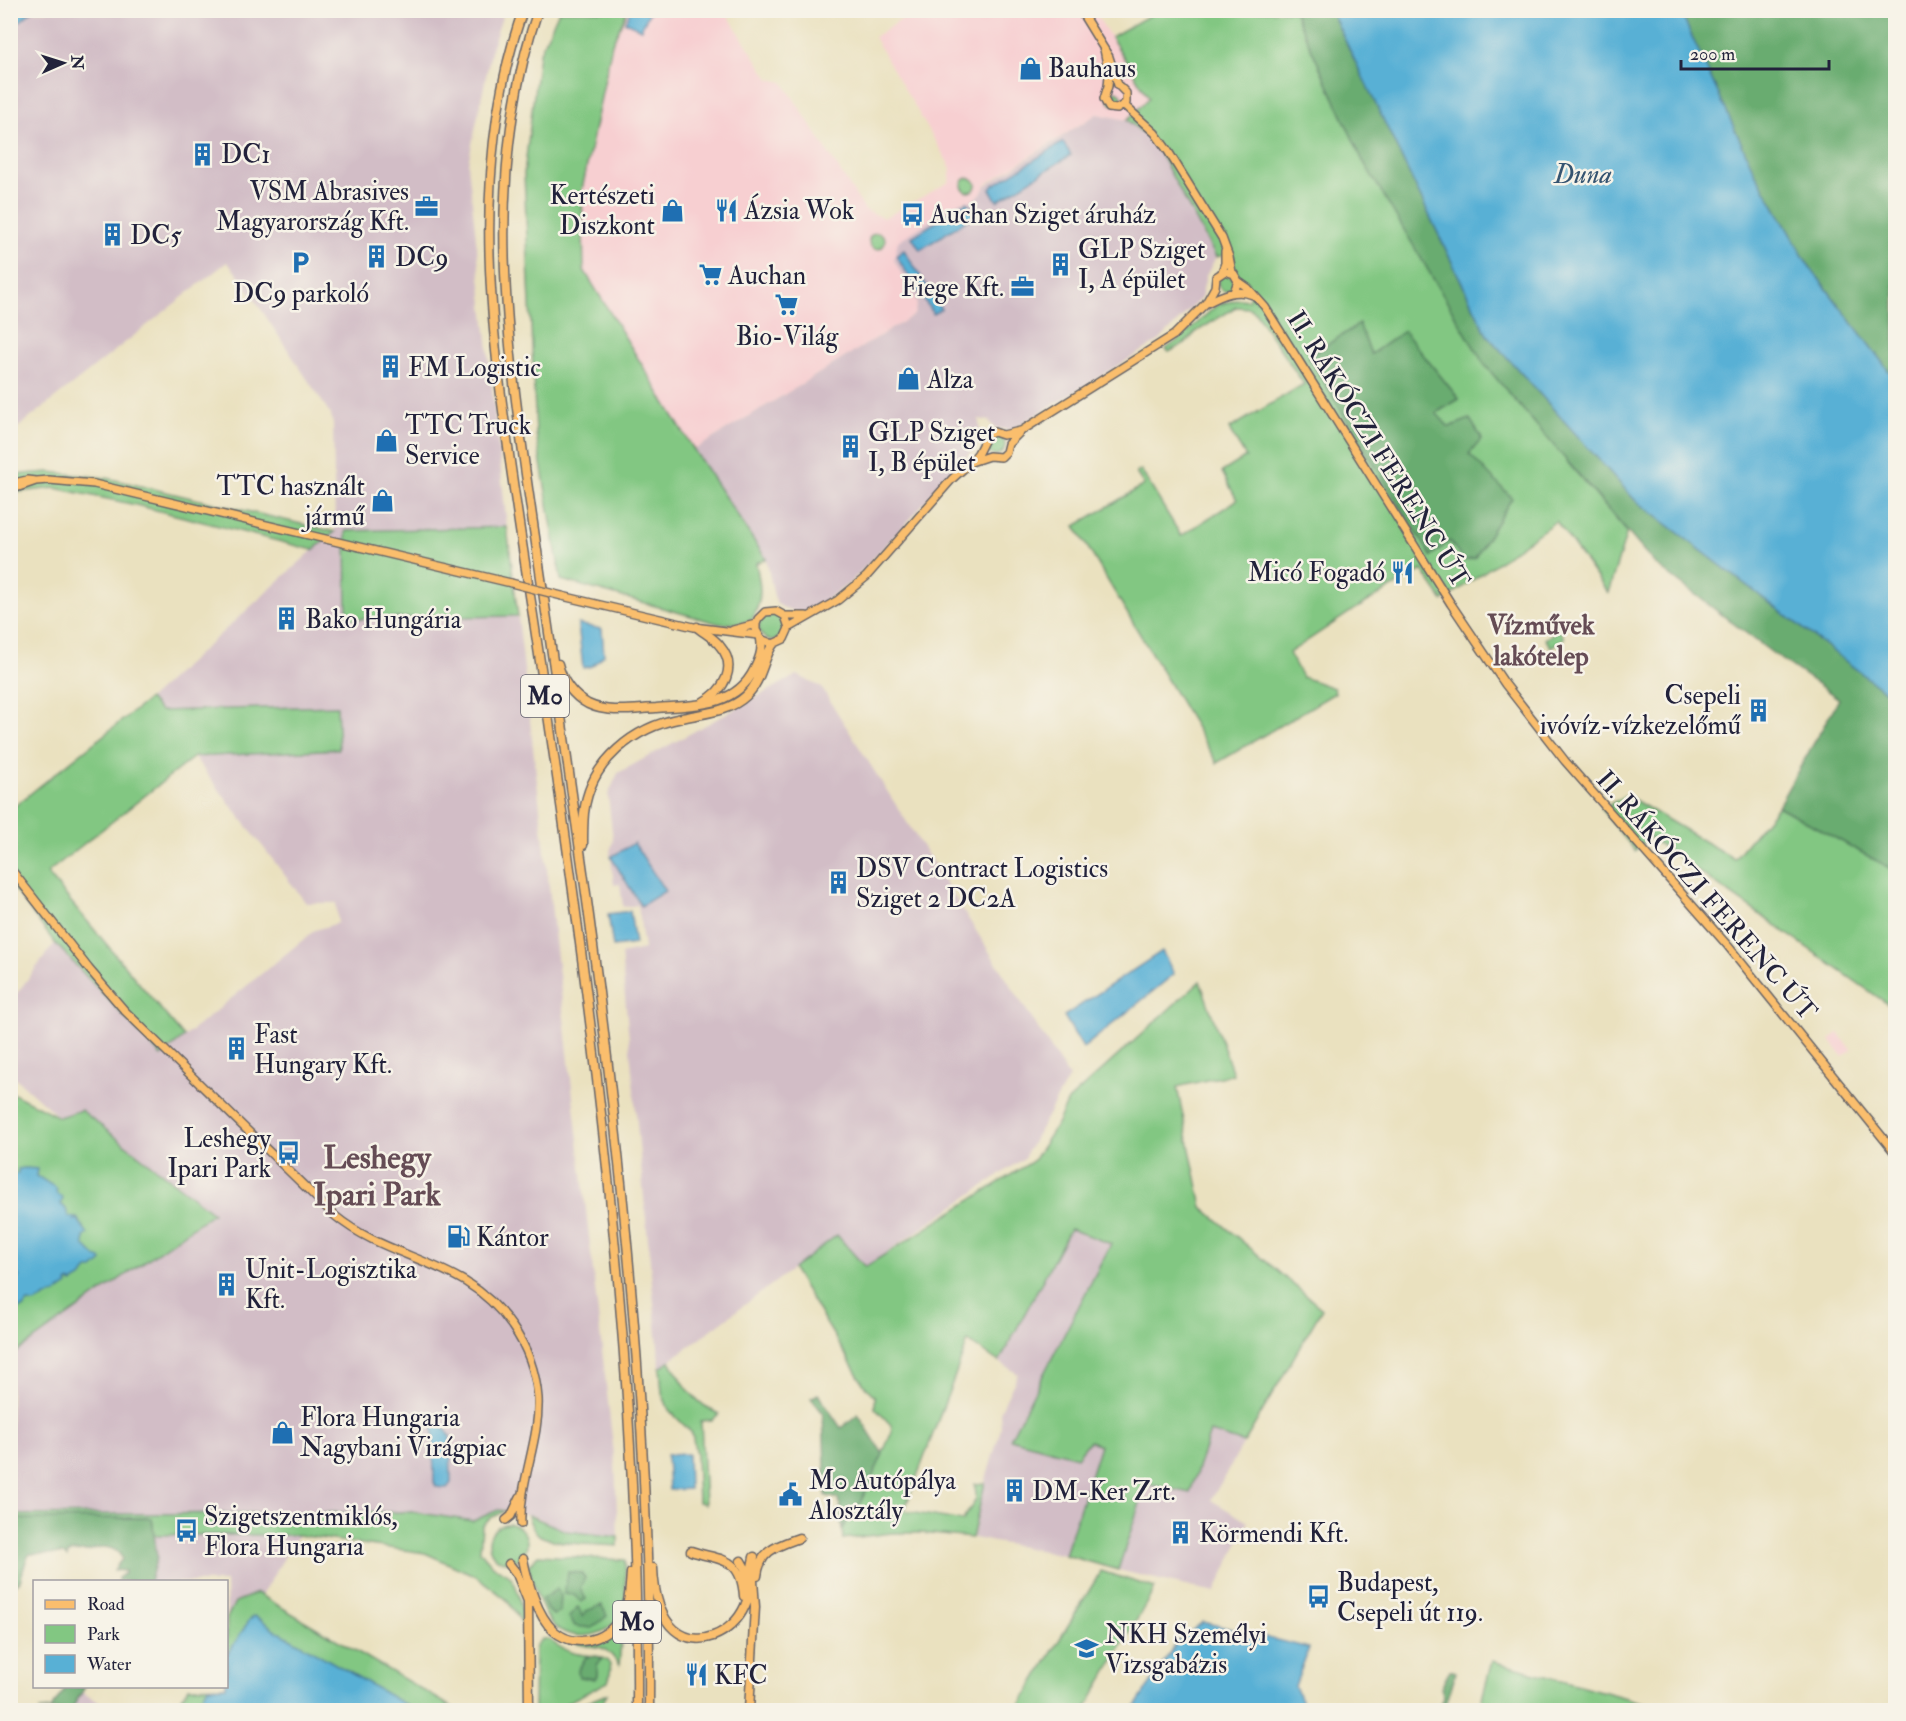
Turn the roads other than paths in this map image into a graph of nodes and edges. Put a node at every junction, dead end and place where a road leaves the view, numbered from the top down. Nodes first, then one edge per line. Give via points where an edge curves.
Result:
1 (523, 10) edge
2 (538, 10) edge
3 (1080, 10) edge
4 (1104, 49) junction
5 (1120, 87) junction
6 (1106, 92) junction
7 (1124, 105) junction
8 (1225, 245) junction
9 (1222, 272) junction
10 (1232, 272) junction
11 (1238, 281) junction
12 (1215, 287) junction
13 (1234, 292) junction
14 (1223, 295) junction
15 (1258, 297) junction
16 (1206, 303) junction
17 (1021, 430) junction
18 (1003, 435) junction
19 (1008, 444) junction
20 (982, 446) junction
21 (989, 456) junction
22 (970, 462) junction
23 (36, 481) junction
24 (10, 484) edge
25 (10, 490) edge
26 (809, 615) junction
27 (785, 616) junction
28 (547, 620) junction
29 (756, 624) junction
30 (697, 627) junction
31 (789, 628) junction
32 (727, 631) junction
33 (760, 637) junction
34 (773, 644) junction
35 (697, 705) junction
36 (10, 868) edge
37 (582, 870) junction
38 (1896, 1154) edge
39 (524, 1486) junction
40 (506, 1520) dead end
41 (521, 1524) dead end
42 (634, 1534) junction
43 (799, 1538) dead end
44 (647, 1547) junction
45 (691, 1551) dead end
46 (754, 1557) dead end
47 (523, 1559) dead end
48 (741, 1561) dead end
49 (509, 1564) dead end
50 (754, 1594) junction
51 (742, 1610) junction
52 (529, 1710) edge
53 (637, 1710) edge
54 (649, 1710) edge
55 (749, 1710) edge

1 - 42 highway, M0 via 504,77 493,154 489,208 493,319 604,1132 621,1318
2 - 28 highway, M0 via 510,131 504,243 514,391
3 - 4 main road
4 - 5 main road
4 - 6 main road via 1108,70
5 - 6 main road
5 - 7 main road via 1127,96
6 - 7 main road via 1109,108
7 - 8 main road via 1160,140
8 - 9 main road
8 - 10 main road
9 - 10 main road
9 - 12 main road
10 - 11 main road
11 - 13 main road
11 - 15 main road, II. RÁKÓCZI FERENC ÚT
12 - 14 main road
12 - 16 main road
13 - 14 main road
13 - 15 main road
14 - 16 main road
15 - 38 main road, II. RÁKÓCZI FERENC ÚT via 1467,629 1512,693 1571,769 1728,946
16 - 17 main road via 1163,343
17 - 18 main road
17 - 19 main road
18 - 19 main road
18 - 20 main road via 990,433
19 - 21 main road via 1001,457
20 - 21 main road
20 - 22 main road
21 - 22 main road
22 - 26 main road via 866,576 838,600
23 - 24 main road
23 - 25 main road
23 - 30 main road, bridge via 65,480 116,489
26 - 27 main road
26 - 31 main road
27 - 29 main road via 770,610
27 - 31 main road
28 - 35 highway via 558,668 580,699 614,710
28 - 37 highway, M0
29 - 32 main road
29 - 33 main road
30 - 32 main road
30 - 35 highway via 719,644 727,663 720,689
31 - 34 main road via 784,639
32 - 33 main road
33 - 34 main road
33 - 35 highway via 762,648 744,686 720,701
34 - 37 highway via 754,688 736,704 655,725 632,737 609,758 588,796
36 - 39 main road via 125,1011 347,1226 462,1279 506,1316 527,1353 538,1396 535,1439
37 - 44 highway, M0 via 604,1029 629,1264
39 - 40 main road
39 - 41 main road
42 - 47 highway via 627,1605 615,1627 592,1640 568,1639 552,1630 537,1604
42 - 53 highway, M0
43 - 50 highway via 771,1550 761,1559
44 - 51 highway via 659,1608 676,1630 691,1638 712,1637 728,1628
44 - 54 highway, M0
45 - 51 highway via 722,1558 736,1569 743,1587
46 - 50 highway
48 - 51 highway via 749,1588
49 - 52 highway via 528,1601
50 - 55 highway

